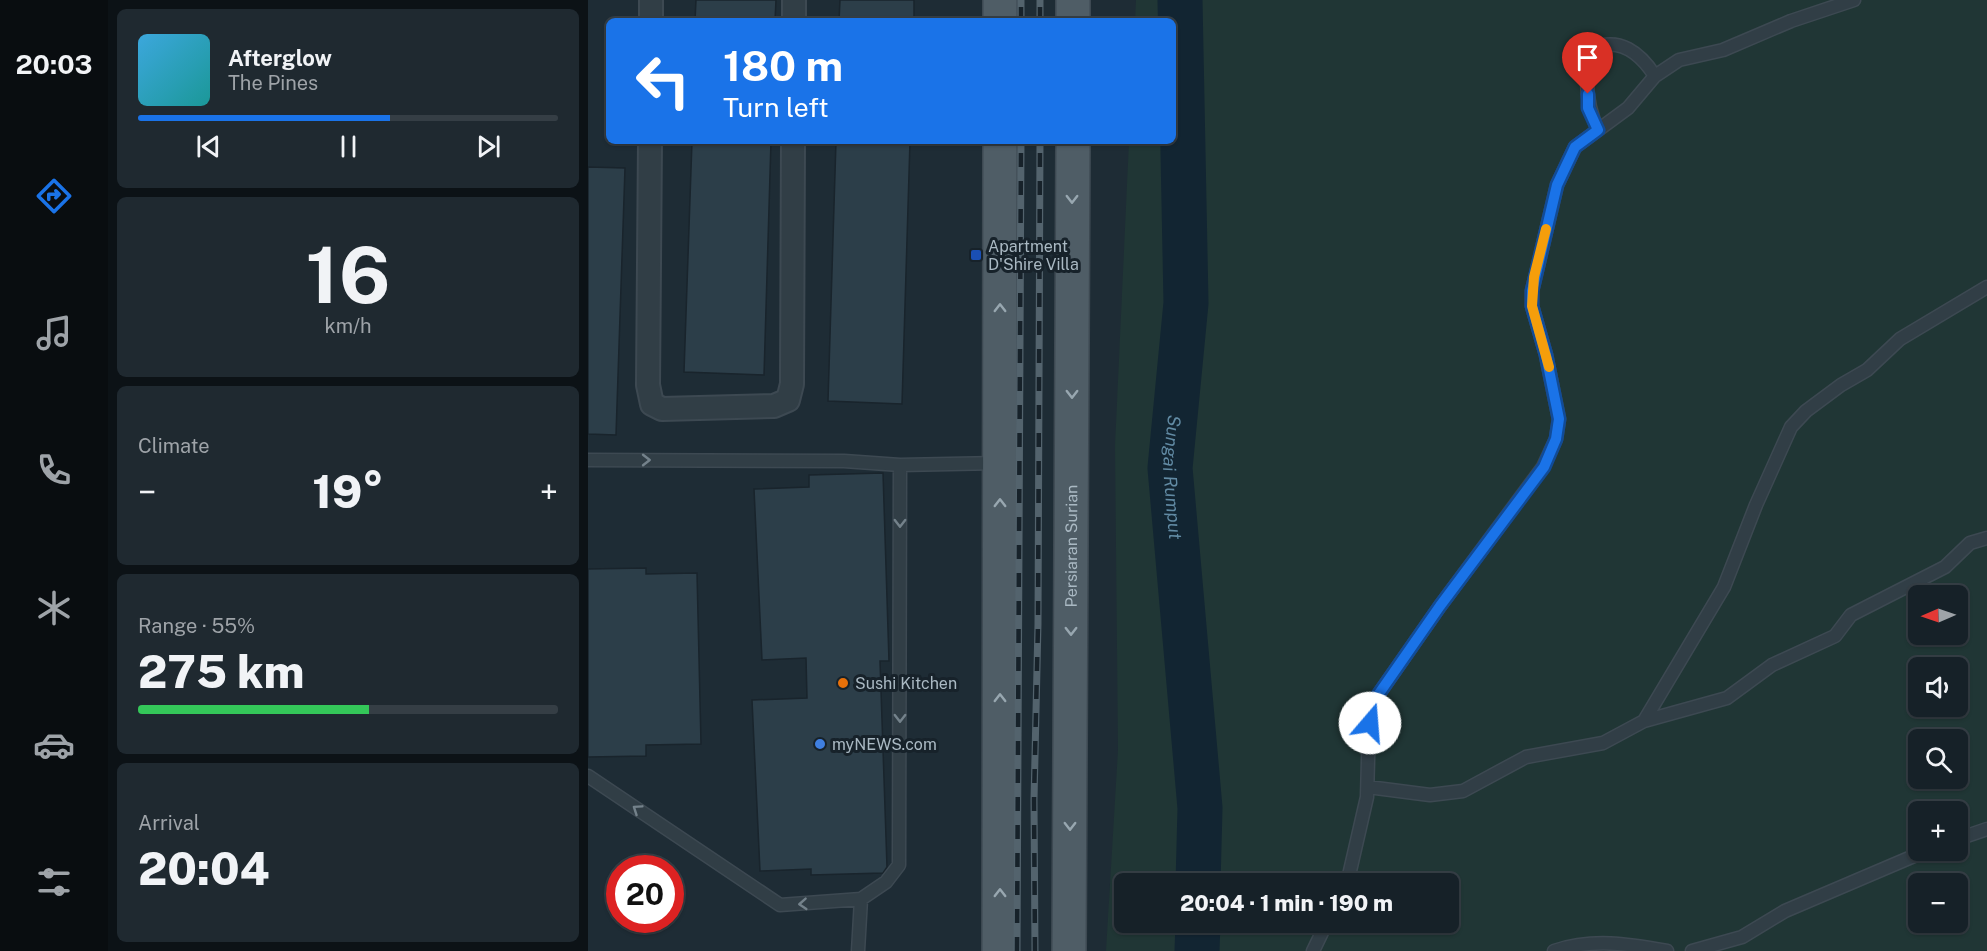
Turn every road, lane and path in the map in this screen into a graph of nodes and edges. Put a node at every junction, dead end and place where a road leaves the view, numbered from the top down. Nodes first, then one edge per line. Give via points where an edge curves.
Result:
1 (651, 0) edge
2 (794, 0) edge
3 (1000, 0) edge
4 (1073, 0) edge
5 (1854, 0) edge
6 (651, 18) edge
7 (794, 18) edge
8 (1000, 18) edge
9 (1073, 18) edge
10 (1655, 76) junction
11 (1598, 130) junction
12 (650, 144) edge
13 (794, 144) edge
14 (1000, 144) edge
15 (1073, 144) edge
16 (1987, 287) edge
17 (588, 460) edge
18 (1000, 463) junction
19 (900, 465) junction
20 (1987, 538) edge
21 (1644, 721) junction
22 (588, 776) edge
23 (1368, 787) junction
24 (1987, 829) edge
25 (1968, 836) edge
26 (1908, 859) edge
27 (1349, 873) edge
28 (861, 899) junction
29 (1322, 933) edge
30 (858, 951) edge
31 (999, 951) edge
32 (1069, 951) edge
33 (1313, 951) edge
34 (1554, 951) edge
35 (1667, 951) edge
36 (1692, 951) edge

1 - 6 street
2 - 7 street
3 - 8 main road
4 - 9 main road
5 - 10 lane via 1723,50 1679,60
10 - 11 lane via 1628,108
10 - 11 lane via 1646,63 1621,44 1603,43 1592,49 1588,108
11 - 23 lane via 1575,147 1557,185 1532,291 1532,306 1559,419 1556,439 1544,467 1378,695 1370,723
12 - 13 street via 648,385 652,404 662,409 774,406 788,400 792,384
18 -> 14 main road
15 -> 32 main road, Persiaran Surian
16 - 21 lane via 1900,339 1867,370 1840,385 1791,427 1724,587
17 -> 19 lane via 844,460
18 - 19 lane
31 -> 18 main road
19 -> 28 lane via 899,865 886,882
20 - 21 lane via 1970,543 1946,567 1851,615 1835,636 1772,665 1727,698
21 - 23 lane via 1603,743 1526,757 1463,791 1430,795
28 -> 22 lane via 780,905
23 - 27 lane
24 - 25 lane
26 - 36 lane via 1785,911 1742,937
28 - 30 lane
29 - 33 lane
34 - 35 lane via 1614,942

